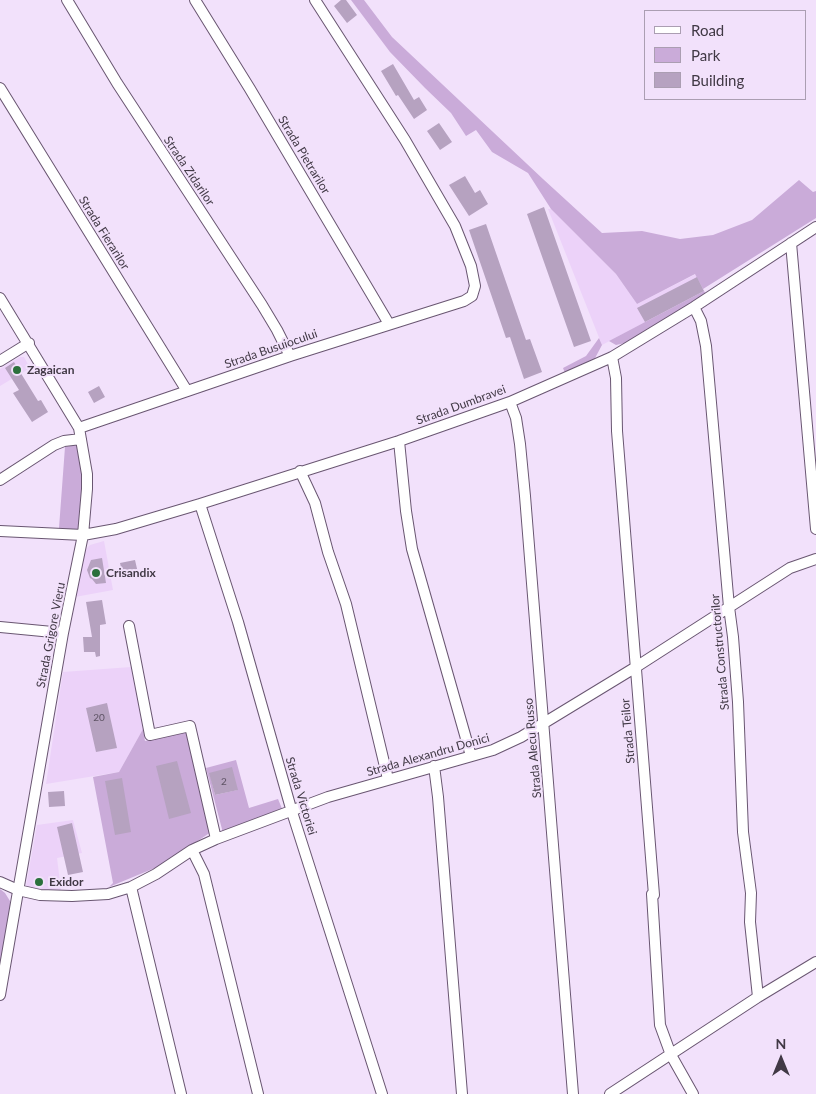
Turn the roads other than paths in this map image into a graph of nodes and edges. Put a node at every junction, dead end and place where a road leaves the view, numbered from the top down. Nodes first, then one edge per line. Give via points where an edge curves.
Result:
1 (67, 0) edge
2 (194, 0) edge
3 (315, 0) edge
4 (0, 88) edge
5 (816, 227) edge
6 (791, 243) junction
7 (0, 298) edge
8 (694, 306) junction
9 (389, 324) junction
10 (29, 343) junction
11 (290, 356) junction
12 (612, 356) junction
13 (0, 361) edge
14 (187, 391) junction
15 (510, 402) junction
16 (79, 428) junction
17 (81, 439) junction
18 (399, 440) junction
19 (300, 471) junction
20 (0, 480) edge
21 (200, 504) junction
22 (816, 529) edge
23 (0, 531) edge
24 (83, 535) junction
25 (816, 559) edge
26 (729, 607) junction
27 (129, 626) dead end
28 (0, 627) edge
29 (63, 633) junction
30 (636, 667) junction
31 (543, 724) junction
32 (471, 756) junction
33 (434, 766) junction
34 (388, 779) junction
35 (292, 812) junction
36 (216, 839) junction
37 (192, 850) junction
38 (0, 882) edge
39 (131, 886) junction
40 (18, 890) junction
41 (816, 962) edge
42 (0, 995) edge
43 (758, 997) junction
44 (671, 1055) junction
45 (181, 1094) edge
46 (258, 1094) edge
47 (382, 1094) edge
48 (462, 1094) edge
49 (573, 1094) edge
50 (610, 1094) edge
51 (693, 1094) edge

1 - 11 street, Strada Zidarilor via 117,83 262,305
2 - 9 street, Strada Pietrarilor
3 - 9 street, Strada Busuiocului via 405,140 455,226 471,266 475,286 472,296
4 - 14 street, Strada Fierarilor
5 - 6 street, Strada Dumbravei
6 - 8 street, Strada Dumbravei
6 - 22 street
7 - 10 street, Strada Grigore Vieru
8 - 12 street, Strada Dumbravei
8 - 26 street, Strada Constructorilor via 706,346
9 - 11 street, Strada Busuiocului
10 - 13 street
10 - 16 street, Strada Grigore Vieru
11 - 14 street, Strada Busuiocului
12 - 15 street, Strada Dumbravei
12 - 30 street, Strada Teilor
14 - 16 street, Strada Busuiocului
15 - 18 street, Strada Dumbravei
15 - 31 street, Strada Alecu Russo via 520,444
16 - 17 street, Strada Grigore Vieru
17 - 20 street via 54,445
17 - 24 street, Strada Grigore Vieru via 87,474
18 - 19 street, Strada Dumbravei
18 - 32 street via 412,549
19 - 21 street, Strada Dumbravei
19 - 34 street via 315,503 346,604
21 - 24 street, Strada Dumbravei via 116,529
21 - 35 street, Strada Victoriei via 238,622
23 - 24 street, Strada Dumbravei
24 - 29 street, Strada Grigore Vieru
25 - 26 street, Strada Alexandru Donici via 790,568
26 - 30 street, Strada Alexandru Donici
26 - 43 street, Strada Constructorilor via 738,702 743,832
27 - 36 street via 150,735 190,726
28 - 29 street
29 - 40 street, Strada Grigore Vieru
30 - 31 street, Strada Alexandru Donici
30 - 44 street, Strada Teilor via 654,895 660,1025
31 - 32 street, Strada Alexandru Donici via 493,750
31 - 49 street, Strada Alecu Russo
32 - 33 street, Strada Alexandru Donici
33 - 34 street, Strada Alexandru Donici
33 - 48 street
34 - 35 street, Strada Alexandru Donici
35 - 36 street, Strada Alexandru Donici
35 - 47 street, Strada Victoriei
36 - 37 street, Strada Alexandru Donici
37 - 39 street, Strada Alexandru Donici
37 - 46 street via 204,874
38 - 40 street, Strada Alexandru Donici
39 - 40 street, Strada Alexandru Donici via 108,894 72,896 40,895
39 - 45 street
40 - 42 street, Strada Grigore Vieru
41 - 43 street
43 - 44 street
44 - 50 street
44 - 51 street, Strada Teilor

